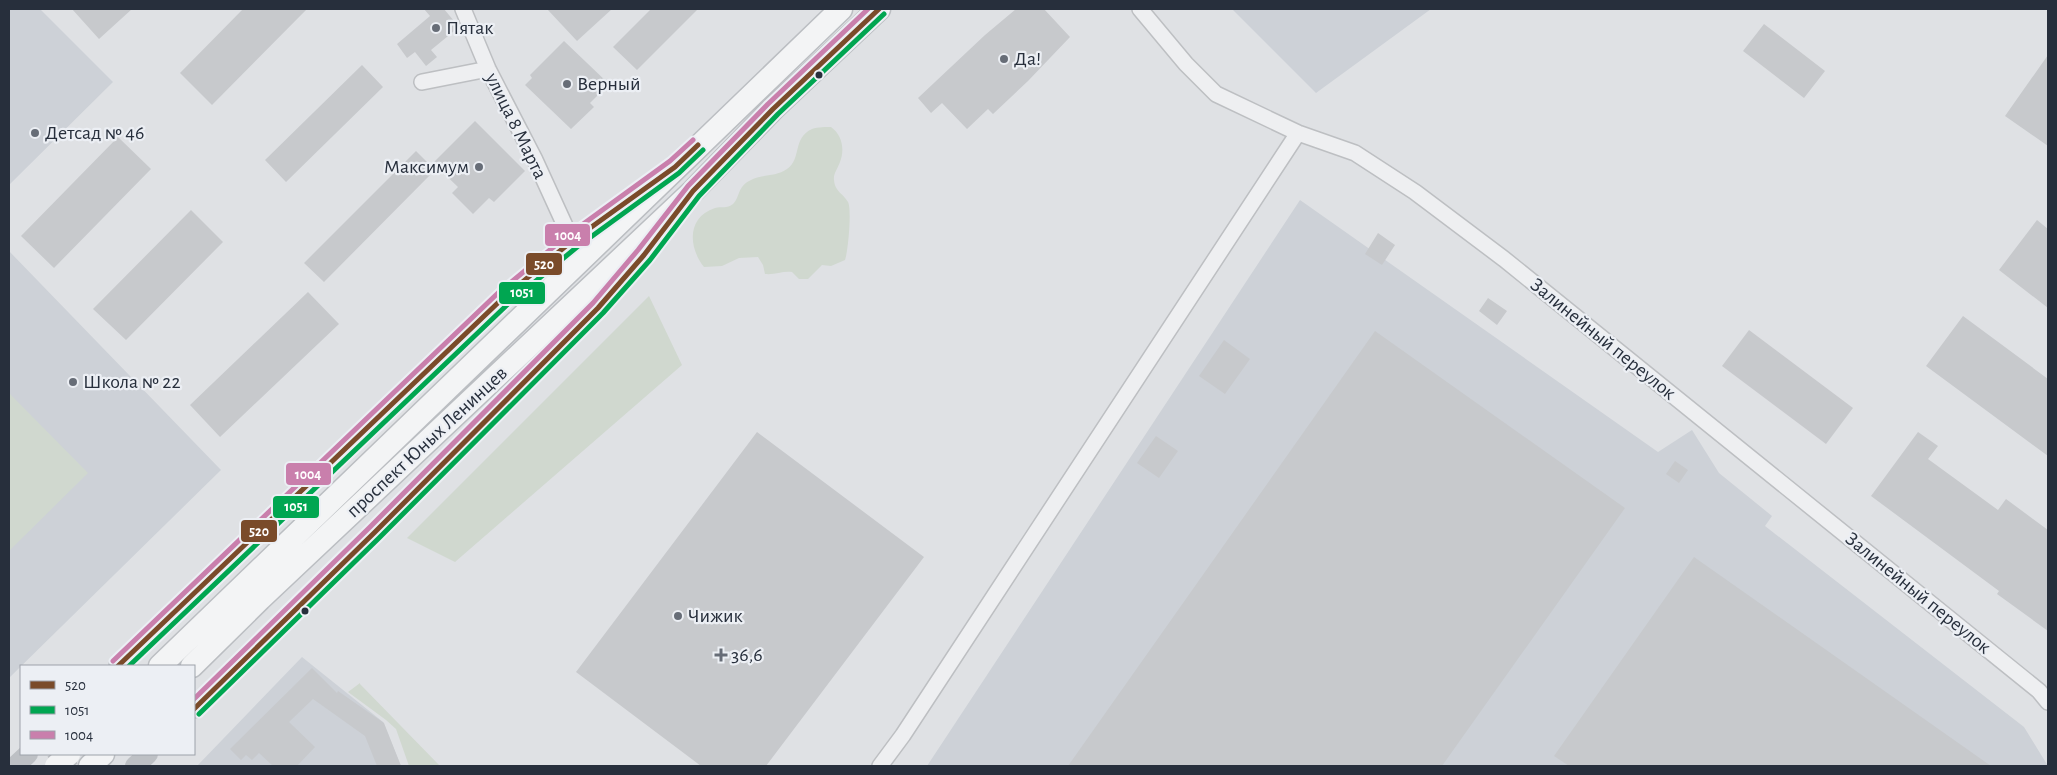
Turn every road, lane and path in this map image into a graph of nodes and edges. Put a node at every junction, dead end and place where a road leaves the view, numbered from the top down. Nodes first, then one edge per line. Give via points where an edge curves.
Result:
1 (464, 9) edge
2 (841, 9) edge
3 (879, 9) edge
4 (1140, 9) edge
5 (488, 69) junction
6 (422, 82) dead end
7 (1298, 134) junction
8 (675, 167) junction
9 (693, 191) junction
10 (572, 241) junction
11 (252, 592) junction
12 (119, 665) edge
13 (161, 665) edge
14 (193, 665) edge
15 (2048, 702) edge
16 (195, 707) edge
17 (27, 755) edge
18 (68, 755) edge
19 (102, 755) edge
20 (147, 755) edge
21 (15, 766) edge
22 (56, 766) edge
23 (90, 766) edge
24 (135, 766) edge
25 (880, 766) edge

1 - 5 street, улица 8 Марта
2 - 8 main road, проспект Юных Ленинцев
3 - 9 main road, проспект Юных Ленинцев via 773,109
4 - 7 street, Залинейный переулок via 1216,94
5 - 6 street
5 - 10 street, улица 8 Марта
7 - 15 street, Залинейный переулок via 1355,153 1415,192 1504,259 2039,691
7 - 25 street
8 - 10 main road
8 - 11 main road, проспект Юных Ленинцев
9 - 11 main road, проспект Юных Ленинцев
9 - 16 main road via 598,308
10 - 12 main road via 503,298
11 - 13 main road, проспект Юных Ленинцев
11 - 14 main road, проспект Юных Ленинцев
17 - 21 main road
18 - 22 main road, bridge
19 - 23 main road
20 - 24 main road

